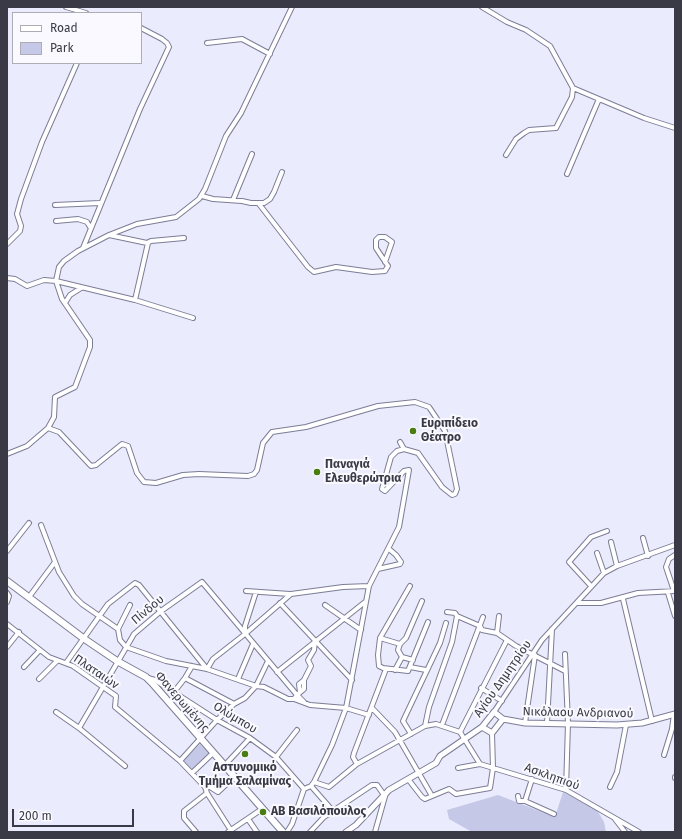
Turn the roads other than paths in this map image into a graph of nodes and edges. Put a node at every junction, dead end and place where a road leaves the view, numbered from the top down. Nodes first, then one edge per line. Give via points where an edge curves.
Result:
1 (66, 7) edge
2 (292, 7) edge
3 (482, 7) edge
4 (83, 12) edge
5 (142, 29) edge
6 (207, 43) dead end
7 (270, 54) junction
8 (77, 64) edge
9 (573, 88) junction
10 (599, 99) junction
11 (675, 128) edge
12 (252, 154) dead end
13 (506, 155) dead end
14 (282, 172) dead end
15 (567, 174) dead end
16 (202, 196) junction
17 (233, 200) junction
18 (100, 203) junction
19 (259, 204) junction
20 (55, 205) dead end
21 (56, 221) dead end
22 (90, 227) junction
23 (109, 235) junction
24 (184, 238) dead end
25 (148, 243) junction
26 (7, 244) edge
27 (83, 249) junction
28 (385, 262) junction
29 (7, 278) edge
30 (56, 281) junction
31 (81, 288) junction
32 (135, 300) junction
33 (65, 303) junction
34 (193, 318) dead end
35 (48, 428) junction
36 (400, 442) dead end
37 (404, 449) junction
38 (7, 454) edge
39 (29, 523) dead end
40 (41, 525) dead end
41 (607, 531) dead end
42 (643, 538) dead end
43 (612, 542) dead end
44 (675, 545) edge
45 (389, 549) junction
46 (7, 551) edge
47 (597, 553) dead end
48 (675, 555) edge
49 (648, 556) junction
50 (55, 562) junction
51 (617, 566) junction
52 (378, 569) junction
53 (604, 573) junction
54 (7, 581) edge
55 (369, 586) junction
56 (410, 586) dead end
57 (591, 586) junction
58 (246, 591) dead end
59 (674, 591) edge
60 (256, 592) junction
61 (7, 593) edge
62 (668, 593) junction
63 (291, 594) junction
64 (29, 598) junction
65 (623, 599) junction
66 (422, 601) dead end
67 (7, 602) edge
68 (365, 602) junction
69 (280, 603) junction
70 (577, 603) junction
71 (130, 605) dead end
72 (325, 606) dead end
73 (161, 611) junction
74 (447, 612) dead end
75 (99, 616) junction
76 (456, 616) junction
77 (499, 616) dead end
78 (675, 616) edge
79 (483, 617) dead end
80 (344, 618) junction
81 (428, 622) dead end
82 (446, 623) dead end
83 (7, 624) edge
84 (480, 626) junction
85 (118, 629) junction
86 (552, 629) junction
87 (361, 630) junction
88 (19, 632) junction
89 (497, 633) junction
90 (245, 634) junction
91 (84, 638) junction
92 (380, 638) junction
93 (507, 640) junction
94 (315, 642) junction
95 (253, 644) junction
96 (400, 644) junction
97 (7, 647) edge
98 (126, 647) junction
99 (40, 650) junction
100 (565, 654) dead end
101 (533, 655) junction
102 (402, 657) junction
103 (413, 660) junction
104 (57, 661) junction
105 (118, 661) junction
106 (268, 661) junction
107 (66, 663) junction
108 (550, 663) junction
109 (192, 666) junction
110 (24, 667) dead end
111 (410, 667) junction
112 (207, 669) junction
113 (386, 669) junction
114 (395, 670) junction
115 (426, 670) junction
116 (565, 671) junction
117 (277, 672) junction
118 (146, 677) junction
119 (185, 678) junction
120 (39, 679) dead end
121 (238, 679) junction
122 (352, 680) junction
123 (256, 686) junction
124 (103, 688) junction
125 (481, 688) junction
126 (174, 692) junction
127 (299, 693) junction
128 (294, 699) junction
129 (502, 701) junction
130 (305, 703) junction
131 (234, 704) junction
132 (346, 708) junction
133 (372, 708) junction
134 (56, 712) dead end
135 (494, 712) junction
136 (674, 714) edge
137 (369, 715) junction
138 (503, 719) junction
139 (217, 720) junction
140 (652, 721) junction
141 (525, 723) junction
142 (547, 723) junction
143 (568, 723) junction
144 (442, 724) junction
145 (626, 725) junction
146 (425, 726) junction
147 (482, 727) junction
148 (79, 728) junction
149 (297, 730) dead end
150 (460, 732) junction
151 (492, 733) junction
152 (412, 734) junction
153 (200, 738) junction
154 (250, 738) junction
155 (465, 738) junction
156 (400, 740) junction
157 (213, 754) junction
158 (664, 755) dead end
159 (276, 757) junction
160 (180, 761) junction
161 (357, 764) junction
162 (480, 764) junction
163 (125, 766) dead end
164 (224, 766) junction
165 (458, 768) dead end
166 (493, 768) junction
167 (192, 773) junction
168 (419, 773) junction
169 (234, 776) junction
170 (408, 779) junction
171 (532, 779) junction
172 (312, 784) junction
173 (205, 787) junction
174 (610, 787) dead end
175 (304, 789) junction
176 (566, 790) junction
177 (207, 793) junction
178 (385, 794) junction
179 (432, 796) junction
180 (518, 796) dead end
181 (525, 801) junction
182 (262, 809) junction
183 (333, 811) junction
184 (554, 814) dead end
185 (610, 814) junction
186 (248, 819) junction
187 (230, 831) edge
188 (196, 832) edge
189 (257, 832) edge
190 (283, 832) edge
191 (287, 832) edge
192 (310, 832) edge
193 (346, 832) edge
194 (376, 832) edge
195 (625, 832) edge
196 (639, 832) edge

1 - 4 street
2 - 7 street
3 - 9 street via 550,46
5 - 18 street via 168,43 169,47 153,78
6 - 7 street via 242,39
7 - 16 street via 241,113 226,136
8 - 26 street via 42,142 21,200 17,214 21,228
9 - 10 street
9 - 13 street via 572,97 556,128 524,132
10 - 11 street
10 - 15 street
12 - 17 street
14 - 19 street via 270,199
16 - 17 street
16 - 23 street via 176,217 137,224
17 - 19 street
18 - 20 street
18 - 22 street
19 - 28 street via 314,272 336,267 372,272 385,271 388,266
21 - 22 street via 78,219 87,222
22 - 27 street
23 - 25 street
23 - 27 street
24 - 25 street
25 - 32 street
27 - 30 street via 64,261 59,268
28 - 28 street via 376,248 376,240 379,237 392,242
29 - 30 street via 15,279 27,286 44,280
30 - 31 street
30 - 33 street
31 - 32 street
31 - 33 street via 70,295
32 - 34 street
33 - 35 street via 90,340 90,347 75,387 55,397 54,417
35 - 37 street via 59,432 91,466 96,465 122,444 128,446 136,473 144,482 156,483 183,475 199,474 241,477 254,474 263,443 272,432 306,427 378,406 415,402 429,408 445,431 457,489 455,494 452,495 442,487 418,453
35 - 38 street via 27,446
36 - 37 street
37 - 45 street via 391,457 382,489 385,492 404,471 409,470 399,527
39 - 46 street
40 - 50 street
41 - 57 street via 591,537 569,562
42 - 49 street
43 - 51 street
44 - 49 street, Αγίου Δημητρίου
45 - 52 street
45 - 52 street via 396,555 400,564
47 - 53 street
48 - 59 street via 666,567
49 - 51 street, Αγίου Δημητρίου
50 - 64 street
50 - 75 street via 74,596
51 - 53 street, Αγίου Δημητρίου
52 - 55 street
53 - 57 street, Αγίου Δημητρίου
54 - 64 main road, Φανερωμένης
55 - 63 street
55 - 68 street
56 - 92 street
57 - 70 street, Αγίου Δημητρίου
58 - 60 street
59 - 62 street
60 - 63 street
60 - 90 street via 245,626
61 - 67 street
62 - 65 street via 638,593
62 - 78 street
63 - 69 street
64 - 91 main road, Φανερωμένης
65 - 70 street via 601,603
65 - 140 street
66 - 96 street via 406,638
68 - 80 street
68 - 87 street
69 - 90 street
69 - 94 street
70 - 86 street, Αγίου Δημητρίου
71 - 85 street
72 - 80 street
73 - 75 street via 135,583 108,604
73 - 90 street, Πίνδου via 199,582 204,584
73 - 98 street, Πίνδου via 134,634
73 - 112 street
74 - 76 street via 456,613
75 - 85 street
75 - 91 street
76 - 84 street
76 - 146 street via 452,642 429,707
77 - 89 street
79 - 84 street
80 - 87 street
80 - 94 street
81 - 103 street
82 - 115 street via 440,643
83 - 88 street, Πλαταιών
84 - 89 street via 482,630
84 - 144 street
85 - 98 street via 120,640
86 - 101 street, Αγίου Δημητρίου
86 - 108 street
87 - 122 street
88 - 97 street
88 - 99 street, Πλαταιών
89 - 93 street
90 - 95 street
90 - 112 street via 213,659
91 - 105 main road, Φανερωμένης
91 - 107 street
92 - 96 street
92 - 113 street via 378,664
93 - 101 street
93 - 125 street
94 - 117 street
94 - 122 street
94 - 127 street via 308,660 312,666 304,680 304,689
95 - 106 street
95 - 121 street
96 - 102 street via 398,650
98 - 105 street, Πίνδου
98 - 109 street via 166,661
99 - 104 street, Πλαταιών
99 - 110 street
100 - 116 street
101 - 108 street
101 - 129 street, Αγίου Δημητρίου
101 - 141 street
102 - 103 street
102 - 114 street
103 - 111 street
104 - 107 street, Πλαταιών
104 - 120 street
105 - 118 main road, Φανερωμένης
105 - 124 street, Πίνδου
106 - 117 street
106 - 123 street
107 - 124 street, Πλαταιών
108 - 116 street
108 - 142 street
109 - 112 street
109 - 119 street
111 - 114 street via 407,672
111 - 115 street
112 - 121 street
113 - 114 street
113 - 133 street
115 - 152 street via 403,720
116 - 143 street
117 - 127 street
118 - 126 street, Ολύμπου
118 - 153 main road, Φανερωμένης
119 - 126 street
119 - 131 street
121 - 123 street
122 - 132 street
123 - 128 street via 264,686 288,699
123 - 131 street via 245,698
124 - 148 street, Πίνδου
124 - 160 street, Πλαταιών via 116,696 115,707
125 - 129 street
125 - 150 street
126 - 139 street, Ολύμπου
127 - 128 street
127 - 130 street
128 - 130 street
129 - 135 street, Αγίου Δημητρίου
130 - 132 street
131 - 139 street
132 - 137 street
132 - 172 street via 332,745
133 - 137 street
133 - 156 street
134 - 148 street
135 - 138 street
135 - 147 street, Αγίου Δημητρίου
136 - 140 street, Νικόλαου Ανδριανού
136 - 158 street
137 - 161 street via 354,752
138 - 141 street, Νικόλαου Ανδριανού
138 - 151 street
139 - 153 street
139 - 154 street, Ολύμπου
140 - 145 street, Νικόλαου Ανδριανού
141 - 142 street, Νικόλαου Ανδριανού
142 - 143 street, Νικόλαου Ανδριανού
143 - 145 street, Νικόλαου Ανδριανού
143 - 176 street
144 - 146 street
144 - 150 street
145 - 174 street via 617,772
146 - 152 street
147 - 151 street
147 - 155 street, Αγίου Δημητρίου
148 - 163 street
149 - 159 street
150 - 155 street
151 - 166 street
152 - 156 street
153 - 157 main road, Φανερωμένης
153 - 160 street
154 - 159 street, Ολύμπου
154 - 164 street
155 - 162 street
155 - 168 street, Αγίου Δημητρίου via 440,756 436,763
156 - 161 street
156 - 168 street
157 - 164 main road, Φανερωμένης
157 - 167 street
159 - 175 street, Ολύμπου
160 - 167 street
161 - 172 street via 329,787
162 - 165 street
162 - 166 street, Ασκληπιού
164 - 169 main road, Φανερωμένης
166 - 171 street, Ασκληπιού
166 - 179 street via 490,788 456,794 449,789
167 - 173 street
168 - 170 street, Αγίου Δημητρίου
168 - 179 street
169 - 173 street via 218,792
169 - 182 main road, Φανερωμένης
170 - 178 street, Αγίου Δημητρίου
170 - 179 street via 422,797 425,799
171 - 176 street, Ασκληπιού
171 - 181 street
172 - 175 street
172 - 183 street
173 - 177 street
175 - 191 street
176 - 185 street, Ασκληπιού
177 - 187 street
177 - 188 street via 184,811 184,818
178 - 183 street via 375,784
178 - 193 street, Αγίου Δημητρίου
178 - 194 street
180 - 181 street via 519,801
181 - 184 street
182 - 186 street
182 - 190 main road, Φανερωμένης
183 - 192 street
185 - 195 street
185 - 196 street, Ασκληπιού
186 - 187 street
186 - 189 street

